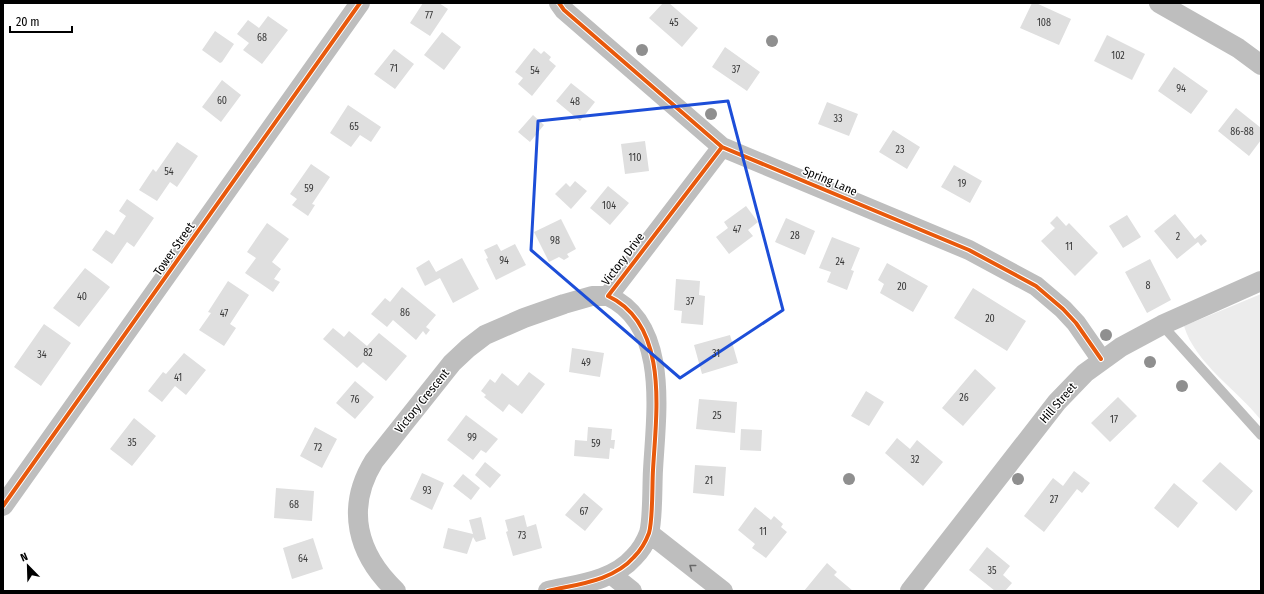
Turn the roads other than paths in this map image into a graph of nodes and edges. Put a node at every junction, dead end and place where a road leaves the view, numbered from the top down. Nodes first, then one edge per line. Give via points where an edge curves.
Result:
1 (360, 3) edge
2 (559, 3) edge
3 (1160, 3) edge
4 (1261, 65) edge
5 (722, 147) junction
6 (1261, 281) edge
7 (608, 296) junction
8 (1162, 325) junction
9 (1101, 359) junction
10 (1261, 435) edge
11 (3, 506) edge
12 (649, 533) junction
13 (612, 575) junction
14 (396, 591) edge
15 (548, 591) edge
16 (632, 591) edge
17 (723, 591) edge
18 (910, 591) edge

1 - 11 street, Tower Street
2 - 5 street, Spring Lane
3 - 4 street via 1238,48
5 - 7 street, Victory Drive
5 - 9 street, Spring Lane via 969,250 1036,286 1076,323
6 - 8 street, Hill Street
7 - 12 street, Victory Drive via 626,307 639,321 651,352 655,374 657,399
7 - 14 street, Victory Crescent via 592,296 564,304 517,320 485,335 452,363 374,461 366,474 359,496 358,522 371,562
8 - 9 street, Hill Street
8 - 10 lane
9 - 18 street, Hill Street via 1057,402
12 - 13 street via 634,557
17 -> 12 street
13 - 15 street
13 - 16 street

